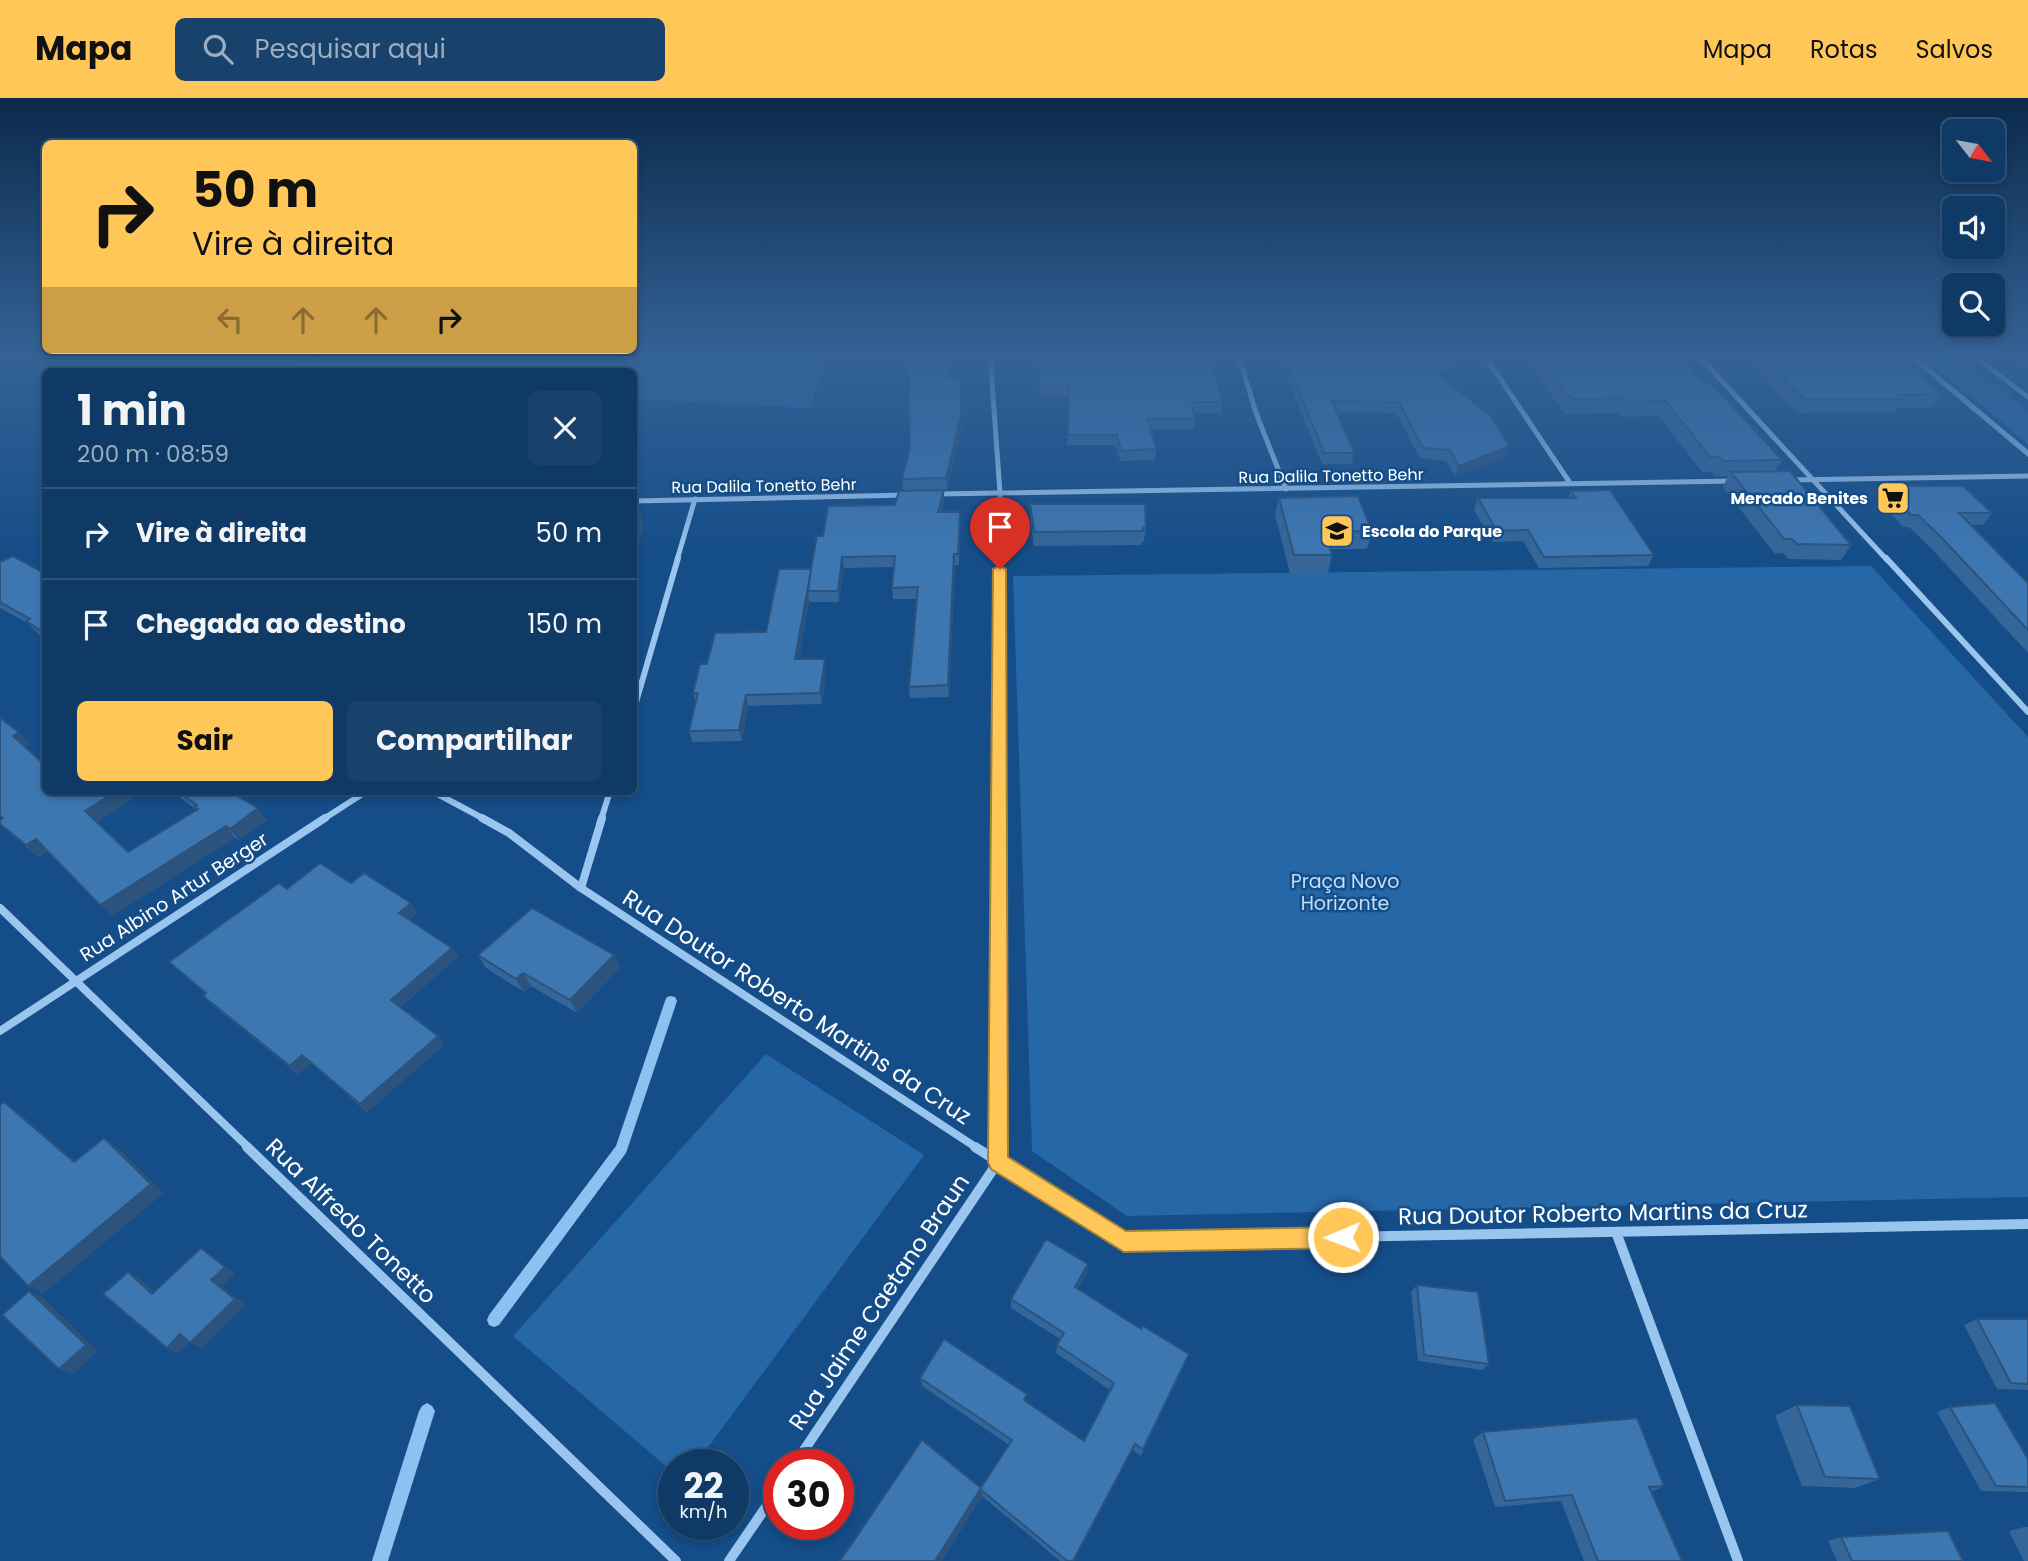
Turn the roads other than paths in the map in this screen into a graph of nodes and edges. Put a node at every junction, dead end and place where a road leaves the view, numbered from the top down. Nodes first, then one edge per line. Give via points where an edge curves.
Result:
1 (995, 421) edge
2 (1259, 421) edge
3 (1529, 421) edge
4 (1759, 421) edge
5 (1989, 421) edge
6 (2028, 454) edge
7 (2028, 475) edge
8 (1812, 479) junction
9 (1745, 480) edge
10 (1785, 480) edge
11 (1570, 483) junction
12 (1286, 489) junction
13 (1000, 493) junction
14 (917, 495) edge
15 (930, 495) edge
16 (695, 499) junction
17 (637, 500) edge
18 (637, 699) edge
19 (2028, 712) edge
20 (361, 795) edge
21 (439, 795) edge
22 (609, 795) edge
23 (581, 888) junction
24 (0, 908) edge
25 (75, 980) junction
26 (0, 1031) edge
27 (998, 1162) junction
28 (2028, 1224) edge
29 (1616, 1232) junction
30 (805, 1449) edge
31 (763, 1511) edge
32 (676, 1561) edge
33 (729, 1561) edge
34 (1738, 1561) edge

1 - 13 street
2 - 12 street
3 - 11 street
4 - 8 street
5 - 6 street
7 - 8 street
8 - 10 street
8 - 19 street
9 - 11 street, Rua Dalila Tonetto Behr
11 - 12 street, Rua Dalila Tonetto Behr
12 - 13 street, Rua Dalila Tonetto Behr
13 - 15 street, Rua Dalila Tonetto Behr
13 - 27 street
14 - 16 street, Rua Dalila Tonetto Behr
16 - 17 street, Rua Dalila Tonetto Behr
16 - 18 street
20 - 25 street, Rua Albino Artur Berger
21 - 23 street, Rua Doutor Roberto Martins da Cruz via 509,833
22 - 23 street
23 - 27 street, Rua Doutor Roberto Martins da Cruz
24 - 25 street, Rua Alfredo Tonetto
25 - 26 street, Rua Albino Artur Berger
25 - 32 street, Rua Alfredo Tonetto
27 - 29 street, Rua Doutor Roberto Martins da Cruz via 1124,1241
27 - 30 street, Rua Jaime Caetano Braun
28 - 29 street, Rua Doutor Roberto Martins da Cruz
29 - 34 street
31 - 33 street

